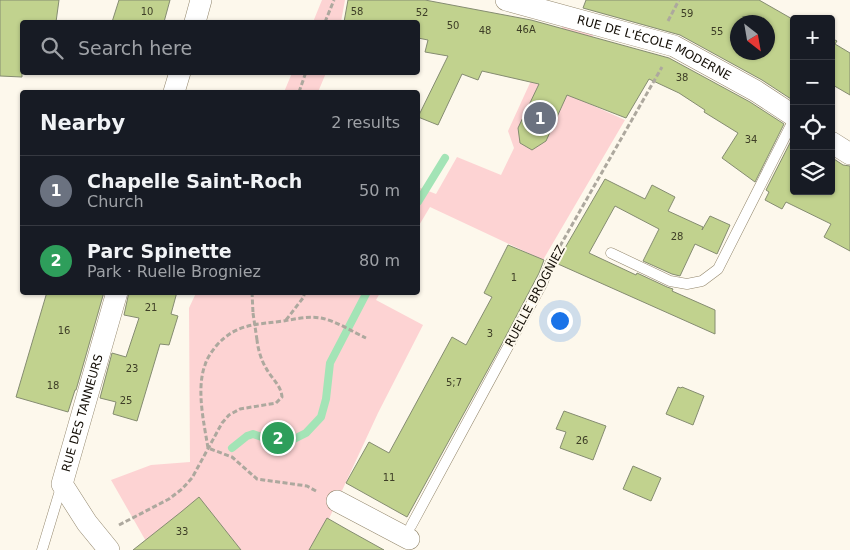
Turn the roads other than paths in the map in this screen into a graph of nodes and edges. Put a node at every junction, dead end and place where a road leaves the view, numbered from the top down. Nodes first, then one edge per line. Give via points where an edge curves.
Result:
1 (201, 0) edge
2 (506, 0) edge
3 (195, 20) edge
4 (179, 75) edge
5 (175, 90) edge
6 (790, 115) edge
7 (790, 126) edge
8 (835, 145) edge
9 (850, 154) edge
10 (611, 253) dead end
11 (551, 262) road end
12 (116, 295) edge
13 (62, 484) junction
14 (337, 501) road end
15 (410, 538) edge
16 (103, 543) edge
17 (42, 550) edge

1 - 3 street
2 - 6 street, RUE DE L'ÉCOLE MODERNE via 674,46 756,91
4 - 5 street
7 - 10 lane, RUE DE L'ÉCOLE MODERNE via 718,269 702,281 687,284 670,281
8 - 9 street
11 - 15 lane, RUELLE BROGNIEZ
12 - 13 street, RUE DES TANNEURS
13 - 16 street, RUE DES TANNEURS
13 - 17 lane
14 - 15 street

